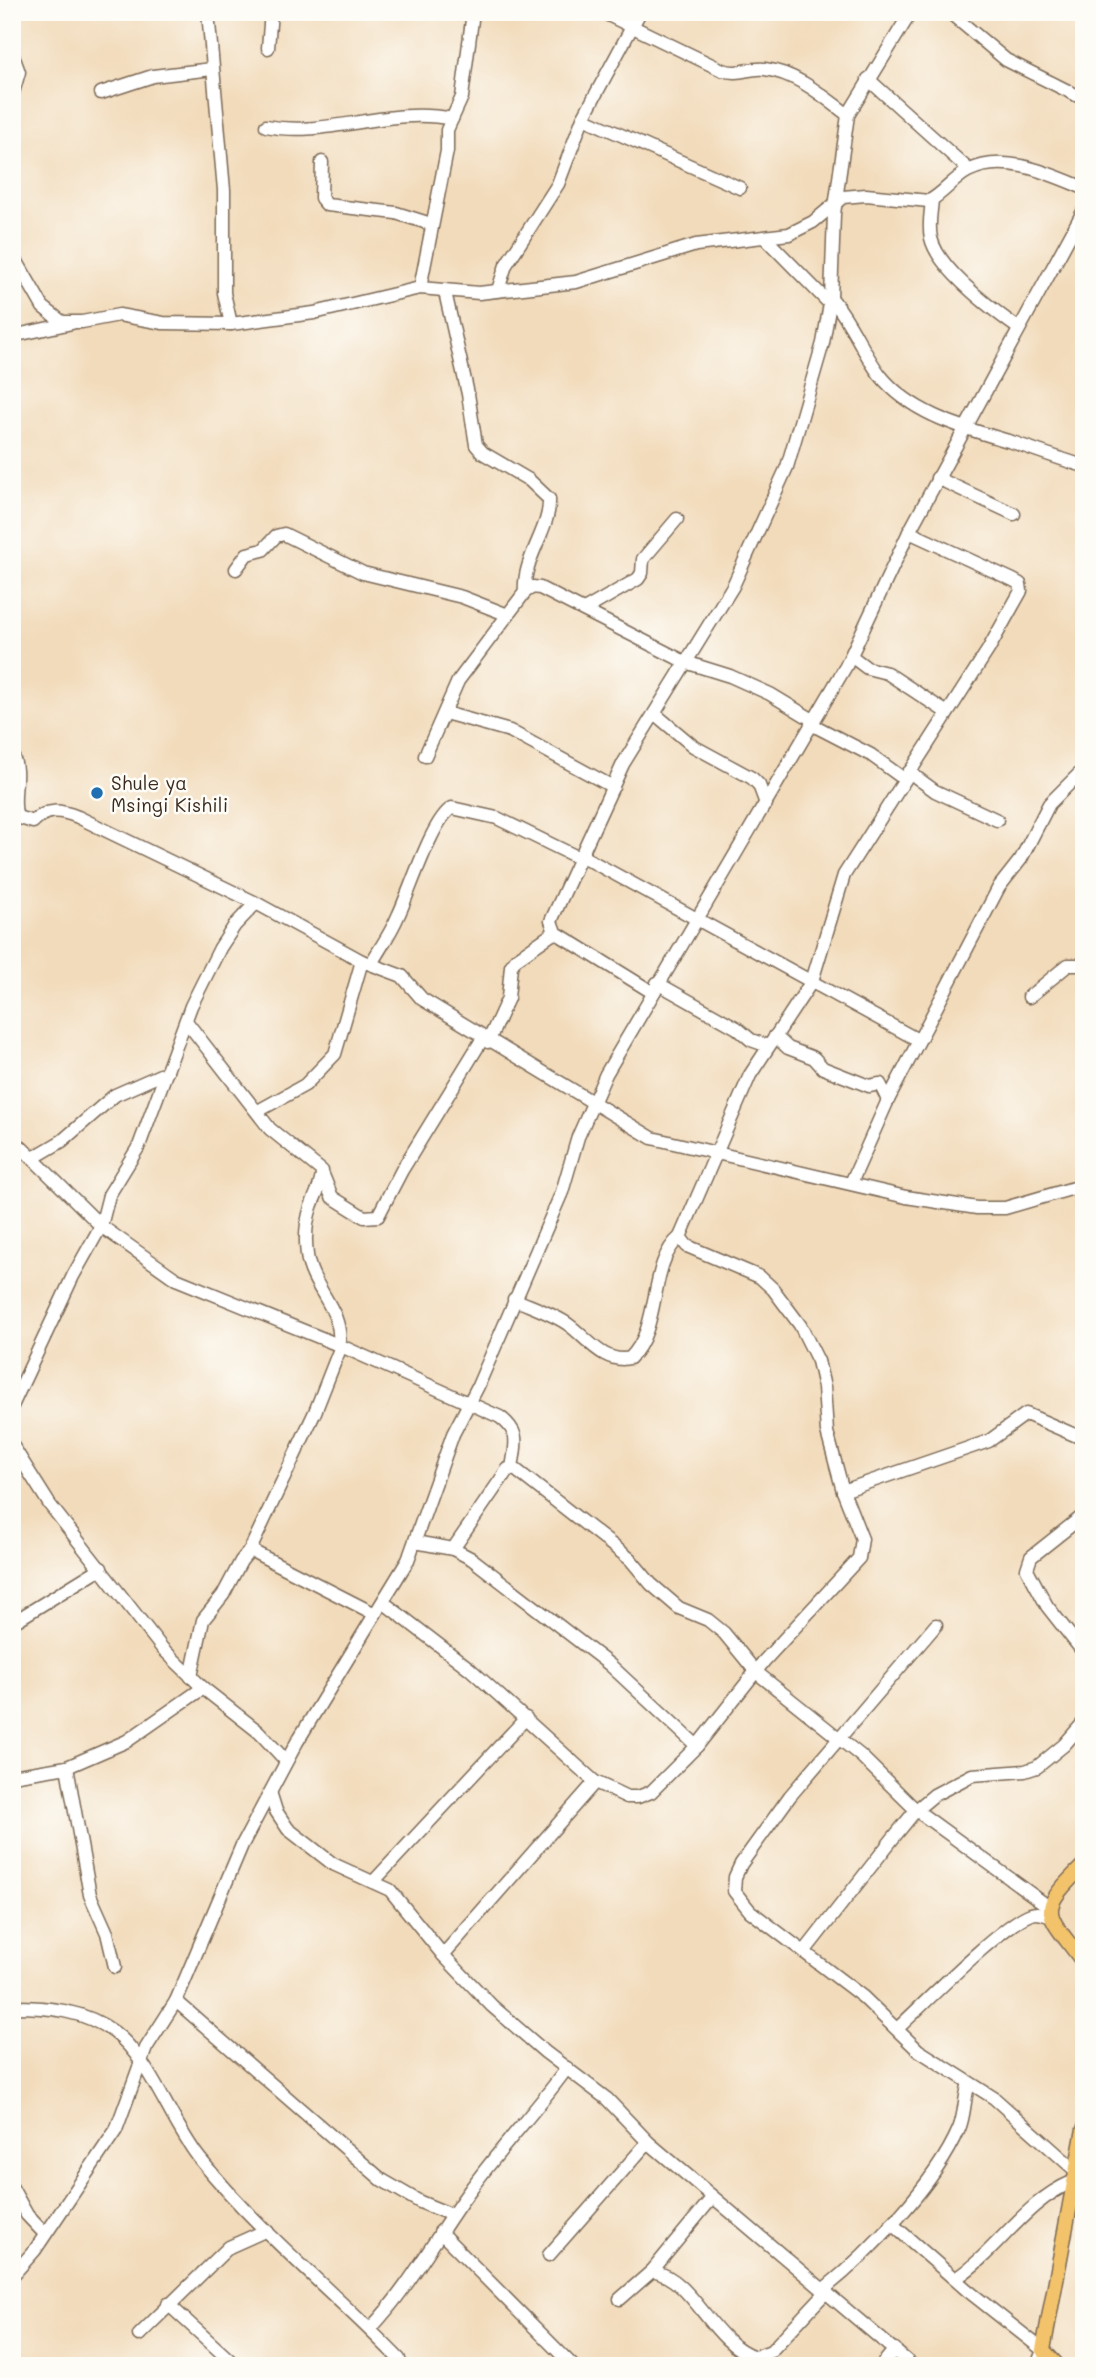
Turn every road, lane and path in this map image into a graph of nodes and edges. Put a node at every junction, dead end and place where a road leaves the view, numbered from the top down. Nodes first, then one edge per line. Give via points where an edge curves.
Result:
1 (208, 12) edge
2 (271, 12) edge
3 (473, 12) edge
4 (602, 12) edge
5 (640, 12) edge
6 (911, 12) edge
7 (949, 12) edge
8 (633, 28) junction
9 (268, 48) dead end
10 (12, 53) edge
11 (212, 69) junction
12 (868, 79) junction
13 (101, 93) dead end
14 (12, 96) edge
15 (1084, 99) edge
16 (848, 115) junction
17 (583, 118) junction
18 (452, 119) junction
19 (266, 126) dead end
20 (321, 162) dead end
21 (969, 170) junction
22 (740, 188) dead end
23 (1084, 188) edge
24 (932, 200) junction
25 (835, 201) junction
26 (1084, 210) edge
27 (431, 224) junction
28 (766, 239) junction
29 (12, 253) edge
30 (420, 288) junction
31 (498, 290) junction
32 (445, 292) junction
33 (831, 301) junction
34 (72, 323) junction
35 (231, 324) junction
36 (1018, 328) junction
37 (12, 336) edge
38 (963, 430) junction
39 (1084, 466) edge
40 (937, 478) junction
41 (1014, 514) dead end
42 (677, 519) dead end
43 (909, 532) junction
44 (236, 569) dead end
45 (525, 592) junction
46 (584, 610) junction
47 (508, 615) junction
48 (850, 656) junction
49 (685, 662) junction
50 (946, 712) junction
51 (445, 713) junction
52 (655, 714) junction
53 (812, 722) junction
54 (12, 755) edge
55 (425, 756) dead end
56 (1084, 769) edge
57 (906, 776) junction
58 (613, 787) junction
59 (766, 804) junction
60 (997, 820) dead end
61 (579, 857) junction
62 (257, 903) junction
63 (694, 920) junction
64 (555, 932) junction
65 (366, 962) junction
66 (1084, 965) edge
67 (813, 981) junction
68 (654, 988) junction
69 (1029, 997) dead end
70 (186, 1021) junction
71 (486, 1040) junction
72 (918, 1040) junction
73 (771, 1041) junction
74 (167, 1072) junction
75 (888, 1100) junction
76 (591, 1104) junction
77 (258, 1111) junction
78 (12, 1139) edge
79 (690, 1147) junction
80 (716, 1153) junction
81 (33, 1158) junction
82 (707, 1169) junction
83 (323, 1175) junction
84 (851, 1183) junction
85 (1084, 1185) edge
86 (101, 1226) junction
87 (680, 1237) junction
88 (514, 1299) junction
89 (340, 1345) junction
90 (469, 1402) junction
91 (12, 1405) edge
92 (1084, 1439) edge
93 (12, 1445) edge
94 (512, 1469) junction
95 (843, 1491) junction
96 (1084, 1515) edge
97 (415, 1542) junction
98 (453, 1549) junction
99 (250, 1550) junction
100 (101, 1568) junction
101 (383, 1602) junction
102 (375, 1614) junction
103 (12, 1623) edge
104 (936, 1625) dead end
105 (1084, 1653) edge
106 (757, 1672) junction
107 (191, 1677) junction
108 (203, 1688) junction
109 (526, 1718) junction
110 (1084, 1722) edge
111 (838, 1740) junction
112 (696, 1746) junction
113 (286, 1761) junction
114 (67, 1766) junction
115 (12, 1776) edge
116 (596, 1782) junction
117 (271, 1795) junction
118 (916, 1810) junction
119 (1084, 1865) edge
120 (374, 1881) junction
121 (1050, 1912) junction
122 (804, 1952) junction
123 (443, 1955) junction
124 (1084, 1964) edge
125 (115, 1967) dead end
126 (176, 2001) junction
127 (12, 2007) edge
128 (898, 2028) junction
129 (141, 2060) junction
130 (567, 2068) junction
131 (969, 2082) junction
132 (1084, 2129) edge
133 (648, 2143) junction
134 (1074, 2176) junction
135 (12, 2188) edge
136 (712, 2198) junction
137 (452, 2215) junction
138 (892, 2224) junction
139 (267, 2230) junction
140 (440, 2232) junction
141 (44, 2233) junction
142 (549, 2255) dead end
143 (652, 2271) junction
144 (12, 2276) edge
145 (955, 2279) junction
146 (825, 2290) junction
147 (620, 2299) dead end
148 (168, 2304) junction
149 (370, 2329) junction
150 (139, 2335) dead end
151 (895, 2350) junction
152 (1043, 2350) junction
153 (236, 2366) edge
154 (400, 2366) edge
155 (573, 2366) edge
156 (881, 2366) edge
157 (914, 2366) edge
158 (1037, 2366) edge
159 (1058, 2366) edge

1 - 11 street
2 - 9 street
3 - 18 street via 462,97
4 - 8 street
5 - 8 street
6 - 12 street
7 - 15 street via 1006,60
8 - 16 street via 736,74 765,69 791,77
8 - 17 street
10 - 14 street via 19,72
11 - 13 street via 153,76
11 - 35 street via 223,190 224,293
12 - 16 street
12 - 21 street
16 - 25 street
17 - 22 street
17 - 31 street via 558,184 506,265
18 - 19 street via 382,117 307,130
18 - 27 street
20 - 27 street via 321,198 327,205 396,214
21 - 23 street via 1024,166
21 - 24 street
24 - 25 street via 859,195
24 - 36 street via 930,238 935,249 968,286
25 - 28 street via 804,228
25 - 33 street
26 - 36 street
27 - 30 street
28 - 31 street via 696,244 576,282
28 - 33 street
29 - 34 street via 43,307 62,322
30 - 32 street
30 - 35 street via 314,313
31 - 32 street
32 - 45 street via 476,445 530,480 549,499 526,570
33 - 38 street via 850,320 881,376 902,396
33 - 49 street via 787,467 740,573
34 - 35 street via 119,315 163,323
34 - 37 street
36 - 38 street
38 - 39 street
38 - 40 street
40 - 41 street
40 - 43 street
42 - 46 street via 643,559 638,579
43 - 48 street
43 - 50 street via 1022,587 988,650
44 - 47 street via 247,554 263,550 284,534 363,573 462,597
45 - 46 street via 540,588
45 - 47 street
46 - 49 street
47 - 51 street via 457,681
48 - 50 street via 867,668 887,673
48 - 53 street
49 - 52 street
49 - 53 street via 770,694
50 - 57 street
51 - 55 street
51 - 58 street via 510,731
52 - 58 street
52 - 59 street via 693,746 752,778
53 - 57 street
53 - 59 street
54 - 62 street via 17,817 33,822 42,812 65,812
56 - 72 street via 1045,810 1036,834 999,887
57 - 60 street
57 - 67 street via 844,875
58 - 61 street
59 - 63 street
61 - 63 street
61 - 64 street via 551,921
61 - 65 street via 497,818 452,808 440,820 397,919
62 - 65 street
62 - 70 street via 220,948
63 - 67 street
63 - 68 street
64 - 68 street
64 - 71 street via 511,966 508,998
65 - 71 street via 402,976 422,999
65 - 77 street via 335,1054 305,1085
66 - 69 street via 1068,965
67 - 72 street
67 - 73 street
68 - 73 street via 737,1028 751,1041
68 - 76 street
70 - 74 street
70 - 77 street
71 - 76 street
71 - 83 street via 402,1170 379,1216 364,1216 332,1197
72 - 75 street
73 - 75 street via 814,1058 823,1068 869,1086 880,1084
73 - 80 street via 750,1075
74 - 81 street via 115,1095 62,1141
74 - 86 street via 139,1146 109,1195
75 - 84 street
76 - 79 street via 644,1135
76 - 88 street via 562,1192
77 - 83 street via 279,1139 311,1160
78 - 81 street
79 - 80 street
79 - 82 street
80 - 82 street
80 - 84 street
81 - 86 street
82 - 87 street
83 - 89 street via 310,1210 307,1255 310,1270 337,1318
84 - 85 street via 976,1208 1005,1208
86 - 89 street via 176,1279
86 - 91 street
87 - 88 street via 665,1257 649,1321 630,1358 602,1353 569,1325
87 - 95 street via 687,1246 760,1277 800,1325 818,1361 827,1432
88 - 90 street
89 - 90 street
89 - 99 street via 315,1412
90 - 94 street via 512,1426 516,1441
90 - 97 street
92 - 95 street via 1026,1414 989,1441
93 - 100 street via 51,1505
94 - 98 street via 497,1480
94 - 106 street via 630,1559 679,1608 708,1620
95 - 106 street via 862,1539 859,1558
96 - 105 street via 1031,1557 1027,1569 1047,1606
97 - 98 street
97 - 101 street
98 - 112 street via 481,1565 610,1665
99 - 102 street
99 - 107 street via 203,1620
100 - 103 street
100 - 107 street via 141,1625
101 - 102 street
101 - 109 street
102 - 113 street
104 - 111 street
106 - 111 street
106 - 112 street
107 - 108 street
108 - 113 street via 259,1732
108 - 114 street via 127,1741
109 - 116 street
109 - 120 street
110 - 118 street via 1037,1767 972,1775
111 - 118 street
111 - 122 street via 790,1796 735,1877 734,1891 750,1911
112 - 116 street via 650,1792 638,1797 627,1797
113 - 117 street
114 - 115 street
114 - 125 street via 90,1895 107,1933
116 - 123 street
117 - 120 street via 281,1822 317,1853
117 - 126 street via 233,1864
118 - 121 street
118 - 122 street
119 - 121 main road via 1053,1898
120 - 123 street via 407,1908
121 - 124 main road
121 - 128 street via 1027,1915
122 - 128 street
123 - 130 street via 492,2006
126 - 129 street
126 - 137 street via 382,2180
127 - 129 street via 46,2007 93,2021 116,2033
128 - 131 street via 918,2050
129 - 139 street via 184,2138
129 - 141 street via 116,2130
130 - 133 street via 607,2099
130 - 137 street
131 - 134 street via 994,2098
131 - 138 street via 964,2116 951,2145
132 - 134 main road
133 - 136 street
133 - 142 street
134 - 145 street via 1037,2202 990,2253
134 - 152 main road
135 - 141 street
136 - 143 street
136 - 146 street
137 - 140 street
138 - 145 street
138 - 146 street
139 - 148 street via 229,2247
139 - 149 street
140 - 149 street via 415,2274
140 - 155 street
141 - 144 street
143 - 146 street via 668,2277 734,2348 755,2357 771,2351
143 - 147 street
145 - 152 street
146 - 151 street
148 - 150 street
148 - 153 street
149 - 154 street via 399,2359
151 - 156 street
151 - 157 street
152 - 158 street
152 - 159 main road

